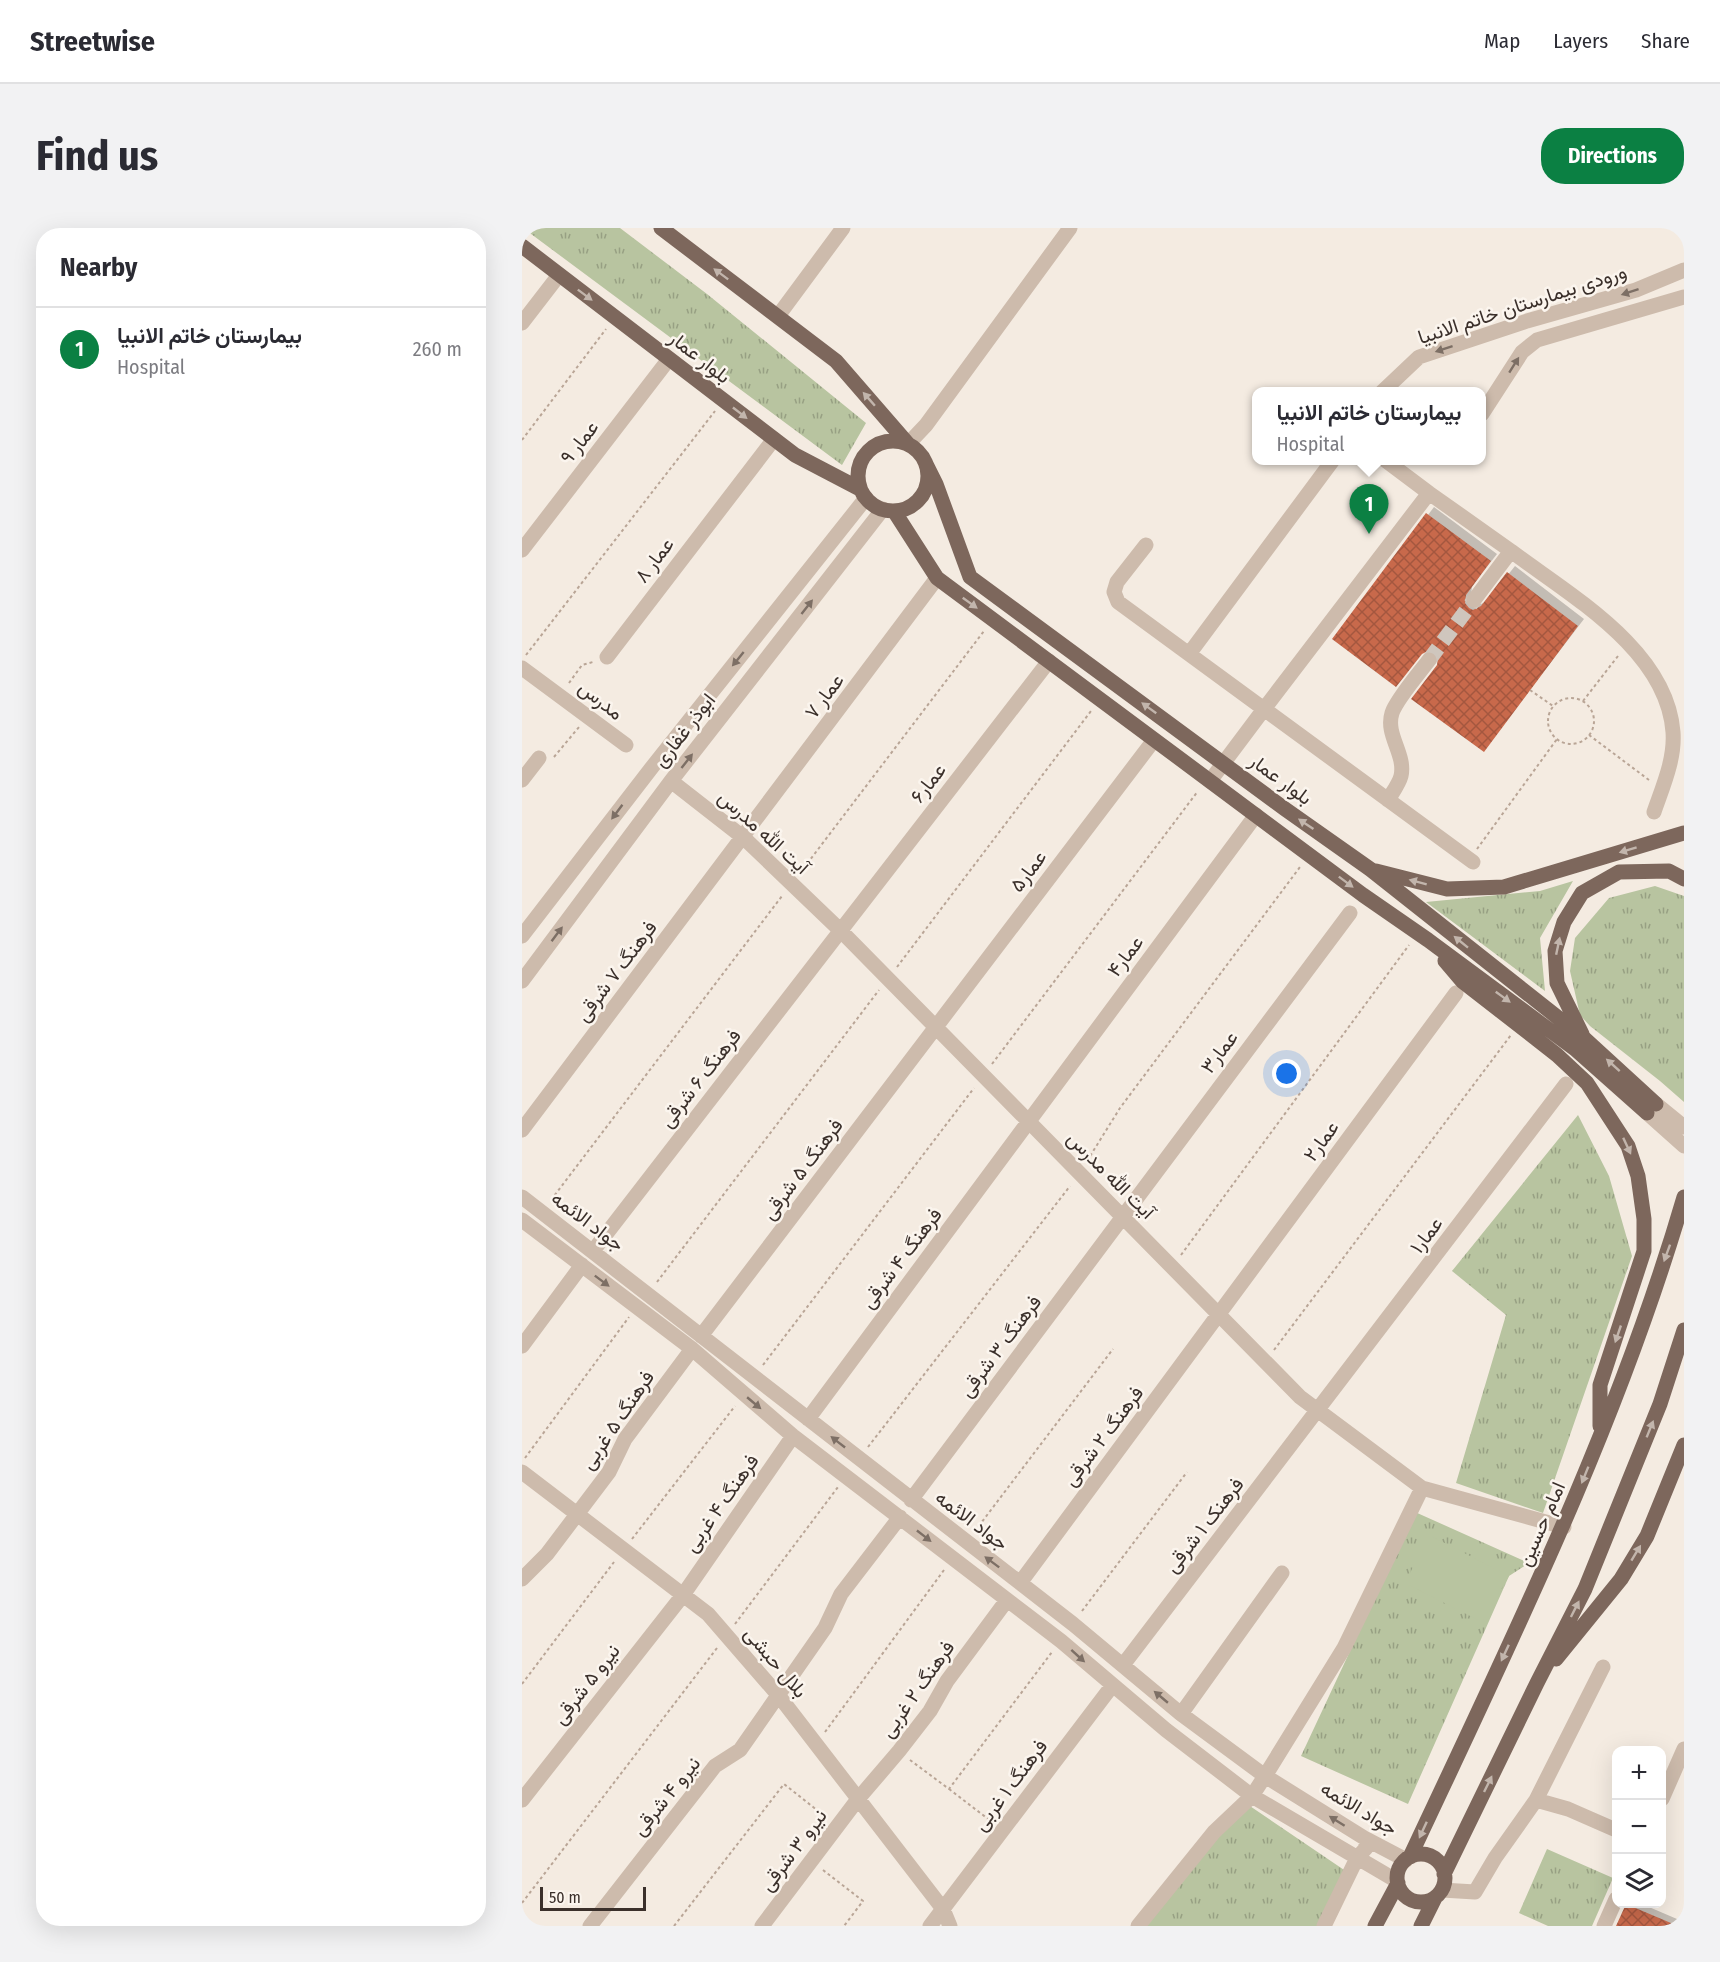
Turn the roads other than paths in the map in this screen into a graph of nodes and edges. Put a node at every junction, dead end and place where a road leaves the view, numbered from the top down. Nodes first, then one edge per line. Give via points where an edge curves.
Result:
1 (843, 228) edge
2 (1070, 228) edge
3 (672, 231) edge
4 (522, 246) edge
5 (1684, 270) edge
6 (559, 275) junction
7 (1684, 297) edge
8 (778, 316) junction
9 (522, 323) edge
10 (669, 359) junction
11 (1387, 387) edge
12 (1486, 408) edge
13 (774, 439) junction
14 (916, 452) junction
15 (1329, 465) edge
16 (1392, 465) edge
17 (1429, 493) junction
18 (863, 494) junction
19 (889, 510) junction
20 (1146, 545) dead end
21 (522, 550) edge
22 (1511, 551) junction
23 (938, 579) junction
24 (1474, 600) tunnel mouth
25 (1189, 654) junction
26 (607, 657) road end
27 (1429, 660) tunnel mouth
28 (1049, 661) junction
29 (522, 668) edge
30 (1264, 710) junction
31 (1154, 740) junction
32 (626, 745) dead end
33 (539, 758) road end
34 (1223, 763) junction
35 (522, 780) edge
36 (671, 781) junction
37 (1210, 781) junction
38 (1388, 800) junction
39 (1654, 812) dead end
40 (1256, 815) junction
41 (1684, 833) edge
42 (744, 838) junction
43 (1471, 861) road end
44 (1370, 869) junction
45 (1684, 879) edge
46 (1350, 913) dead end
47 (840, 931) junction
48 (522, 936) edge
49 (1423, 937) junction
50 (522, 981) edge
51 (1456, 993) dead end
52 (935, 1027) junction
53 (1585, 1039) junction
54 (1566, 1084) dead end
55 (1652, 1109) junction
56 (1028, 1121) junction
57 (1684, 1127) edge
58 (522, 1130) edge
59 (1684, 1146) edge
60 (522, 1197) edge
61 (1684, 1197) edge
62 (1123, 1217) junction
63 (522, 1220) edge
64 (593, 1251) junction
65 (582, 1265) junction
66 (1219, 1314) junction
67 (1684, 1330) edge
68 (701, 1336) junction
69 (522, 1346) edge
70 (692, 1350) junction
71 (1319, 1411) junction
72 (808, 1419) junction
73 (793, 1436) junction
74 (1600, 1438) junction
75 (1684, 1445) edge
76 (522, 1472) edge
77 (1422, 1488) junction
78 (911, 1500) junction
79 (577, 1514) junction
80 (900, 1517) junction
81 (1564, 1527) junction
82 (1282, 1574) dead end
83 (522, 1579) edge
84 (1020, 1583) junction
85 (683, 1595) junction
86 (1007, 1600) junction
87 (1123, 1665) junction
88 (1603, 1667) dead end
89 (1537, 1683) junction
90 (1112, 1686) junction
91 (779, 1696) junction
92 (1181, 1714) junction
93 (1684, 1749) edge
94 (1265, 1776) junction
95 (1666, 1790) edge
96 (1252, 1796) junction
97 (858, 1799) junction
98 (522, 1800) edge
99 (1536, 1800) junction
100 (1612, 1828) edge
101 (1366, 1839) junction
102 (1357, 1858) junction
103 (1408, 1858) junction
104 (1444, 1874) junction
105 (1397, 1882) junction
106 (1438, 1894) junction
107 (1613, 1908) edge
108 (942, 1909) junction
109 (590, 1926) edge
110 (762, 1926) edge
111 (930, 1926) edge
112 (950, 1926) edge
113 (1138, 1926) edge
114 (1324, 1926) edge
115 (1375, 1926) edge
116 (1421, 1926) edge
117 (1604, 1926) edge

1 - 8 street
2 - 14 street via 926,426
8 -> 3 main road, بلوار عمار
4 - 6 main road, بلوار عمار
5 -> 11 street, ورودی بیمارستان خاتم الانبیا via 1594,304 1527,321 1419,357
6 - 9 street
6 -> 10 main road, بلوار عمار
12 -> 7 street via 1522,352 1537,340
14 -> 8 main road, بلوار عمار via 836,361
10 -> 13 main road, بلوار عمار
10 - 21 street, عمار ۹
13 - 18 main road, بلوار عمار
13 - 26 street, عمار ۸
14 - 18 main road via 896,441 884,441 869,450 859,465
14 - 19 main road via 927,472 922,495 904,508
34 -> 14 main road, بلوار عمار via 970,578 936,484
15 - 25 street
16 - 17 street
17 - 22 street
17 - 30 street
18 - 19 main road
18 -> 48 street, ابوذر غفاری
19 - 23 main road
36 -> 19 street, ابوذر غفاری
20 - 25 street via 1117,582 1114,592 1118,602
22 - 24 street
22 - 39 street via 1614,628 1649,666 1667,698 1673,733 1671,762
23 -> 28 main road
23 - 42 street, عمار ۷
25 - 30 street
27 - 38 street via 1392,711 1390,721 1402,764 1401,777
28 - 31 main road
28 - 47 street, عمار۶
29 - 32 street, مدرس
30 - 34 street
30 - 38 street
31 - 37 main road
31 - 52 street, عمار۵
33 - 35 street
34 - 37 street
44 -> 34 main road, بلوار عمار
36 - 42 street, آیت الله مدرس
50 -> 36 street, ابوذر غفاری
37 - 40 main road
38 - 43 street
40 -> 49 main road
40 - 56 street, عمار۴
41 -> 44 main road via 1504,886 1447,889
42 - 47 street, آیت الله مدرس
42 - 58 street, فرهنگ ۷ شرقی
53 -> 44 main road, بلوار عمار
53 -> 45 main road via 1557,983 1555,951 1564,922 1582,893 1619,872 1669,872
46 - 62 street, عمار۳
47 - 52 street, آیت الله مدرس
47 - 64 street, فرهنگ ۶ شرقی
49 -> 55 main road
49 -> 74 main road via 1462,981 1557,1054 1587,1083 1628,1146 1638,1176 1644,1251 1600,1385
51 - 66 street, عمار۲
52 - 56 street, آیت الله مدرس
52 - 68 street, فرهنگ ۵ شرقی
55 -> 53 main road, بلوار عمار
54 - 71 street, عمار۱
55 - 57 street
55 - 59 street
56 - 62 street, آیت الله مدرس
56 - 72 street, فرهنگ ۴ شرقی
60 - 64 street, جواد الائمه
61 -> 74 main road, امام حسین
62 - 66 street, آیت الله مدرس
62 - 78 street, فرهنگ ۳ شرقی
63 - 65 street, جواد الائمه
64 - 68 street, جواد الائمه
65 - 69 street
65 -> 70 street, جواد الائمه
66 - 71 street, آیت الله مدرس via 1300,1397
66 - 84 street, فرهنگ ۲ شرقی
89 -> 67 main road via 1585,1589 1660,1404
68 - 72 street, جواد الائمه
70 -> 73 street, جواد الائمه
70 - 79 street, فرهنگ ۵ غربی via 625,1439 609,1472
71 - 77 street, آیت الله مدرس
71 - 87 street, فرهنک ۱ شرقی
78 -> 72 street, جواد الائمه
73 - 80 street, جواد الائمه
73 - 85 street, فرهنگ ۴ غربی
74 -> 81 main road, امام حسین
89 -> 75 main road via 1621,1579 1647,1536
76 - 79 street, بلال حبشی
77 - 81 street, آیت الله مدرس
77 - 94 street via 1344,1647
84 -> 78 street, جواد الائمه
79 - 83 street, فرهنگ ۵ غربی
79 - 85 street, بلال حبشی
80 -> 86 street, جواد الائمه
80 - 91 street, نیرو ۴ شرقی via 841,1594 825,1628
81 -> 103 main road, امام حسین
82 - 92 street
84 - 87 street, جواد الائمه
85 - 91 street, بلال حبشی via 708,1614
85 - 98 street, نیرو ۵ شرقی
86 -> 90 street, جواد الائمه
86 - 97 street, فرهنگ ۲ غربی via 899,1751
92 -> 87 street, جواد الائمه
88 - 99 street
104 -> 89 main road
90 - 96 street, جواد الائمه
90 - 108 street, فرهنگ ۱ غربی
91 - 97 street, بلال حبشی
91 - 109 street, نیرو ۴ شرقی via 740,1750 715,1766
92 - 94 street, جواد الائمه
93 - 95 street
94 - 96 street
101 -> 94 street, جواد الائمه
96 - 102 street, جواد الائمه
96 - 113 street via 1214,1832
97 - 108 street, بلال حبشی
97 - 110 street, نیرو ۳ شرقی
99 - 100 street
99 - 106 street via 1475,1892
101 - 102 street via 1366,1848
101 - 103 street, جواد الائمه
102 - 105 street, جواد الائمه
102 - 114 street
103 - 104 main road via 1431,1856
103 - 105 main road via 1398,1871
104 - 106 main road
105 - 106 main road via 1407,1898 1416,1902 1426,1902
105 - 115 main road
106 - 116 main road
107 - 117 street
108 - 111 street, فرهنگ ۱ غربی
108 - 112 street, بلال حبشی

